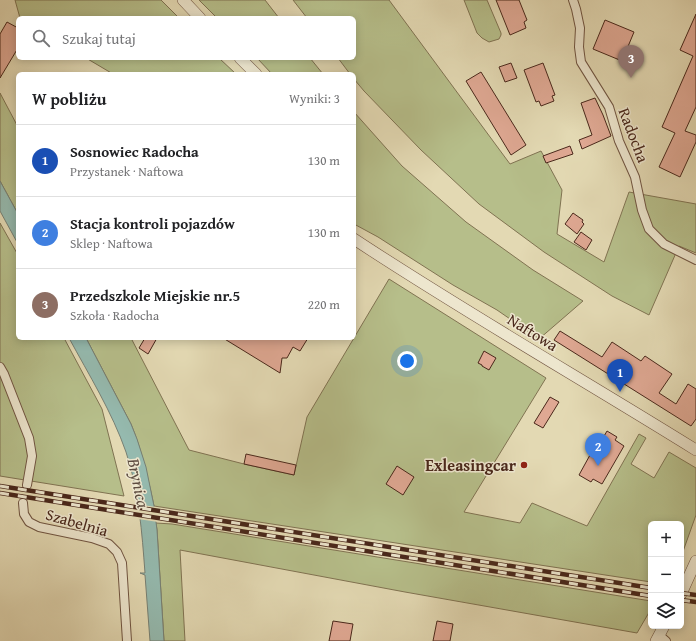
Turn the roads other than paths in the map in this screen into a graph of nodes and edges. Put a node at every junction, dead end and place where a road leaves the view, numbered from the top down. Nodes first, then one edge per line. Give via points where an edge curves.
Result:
1 (183, 0) edge
2 (573, 0) edge
3 (198, 16) edge
4 (242, 60) edge
5 (254, 72) edge
6 (356, 240) edge
7 (696, 260) edge
8 (0, 367) edge
9 (696, 450) edge
10 (27, 485) tunnel mouth
11 (23, 503) tunnel mouth
12 (696, 561) edge
13 (681, 593) edge
14 (127, 641) edge

1 - 3 street
2 - 7 street, Radocha via 580,28 581,62 609,107 619,141 635,177 649,229 664,244
4 - 5 street
6 - 9 street, Naftowa
8 - 10 street via 29,438 32,456
11 - 14 street, Szabelnia via 24,514 29,522 39,527 92,538 109,544 117,552 122,563
12 - 13 street

